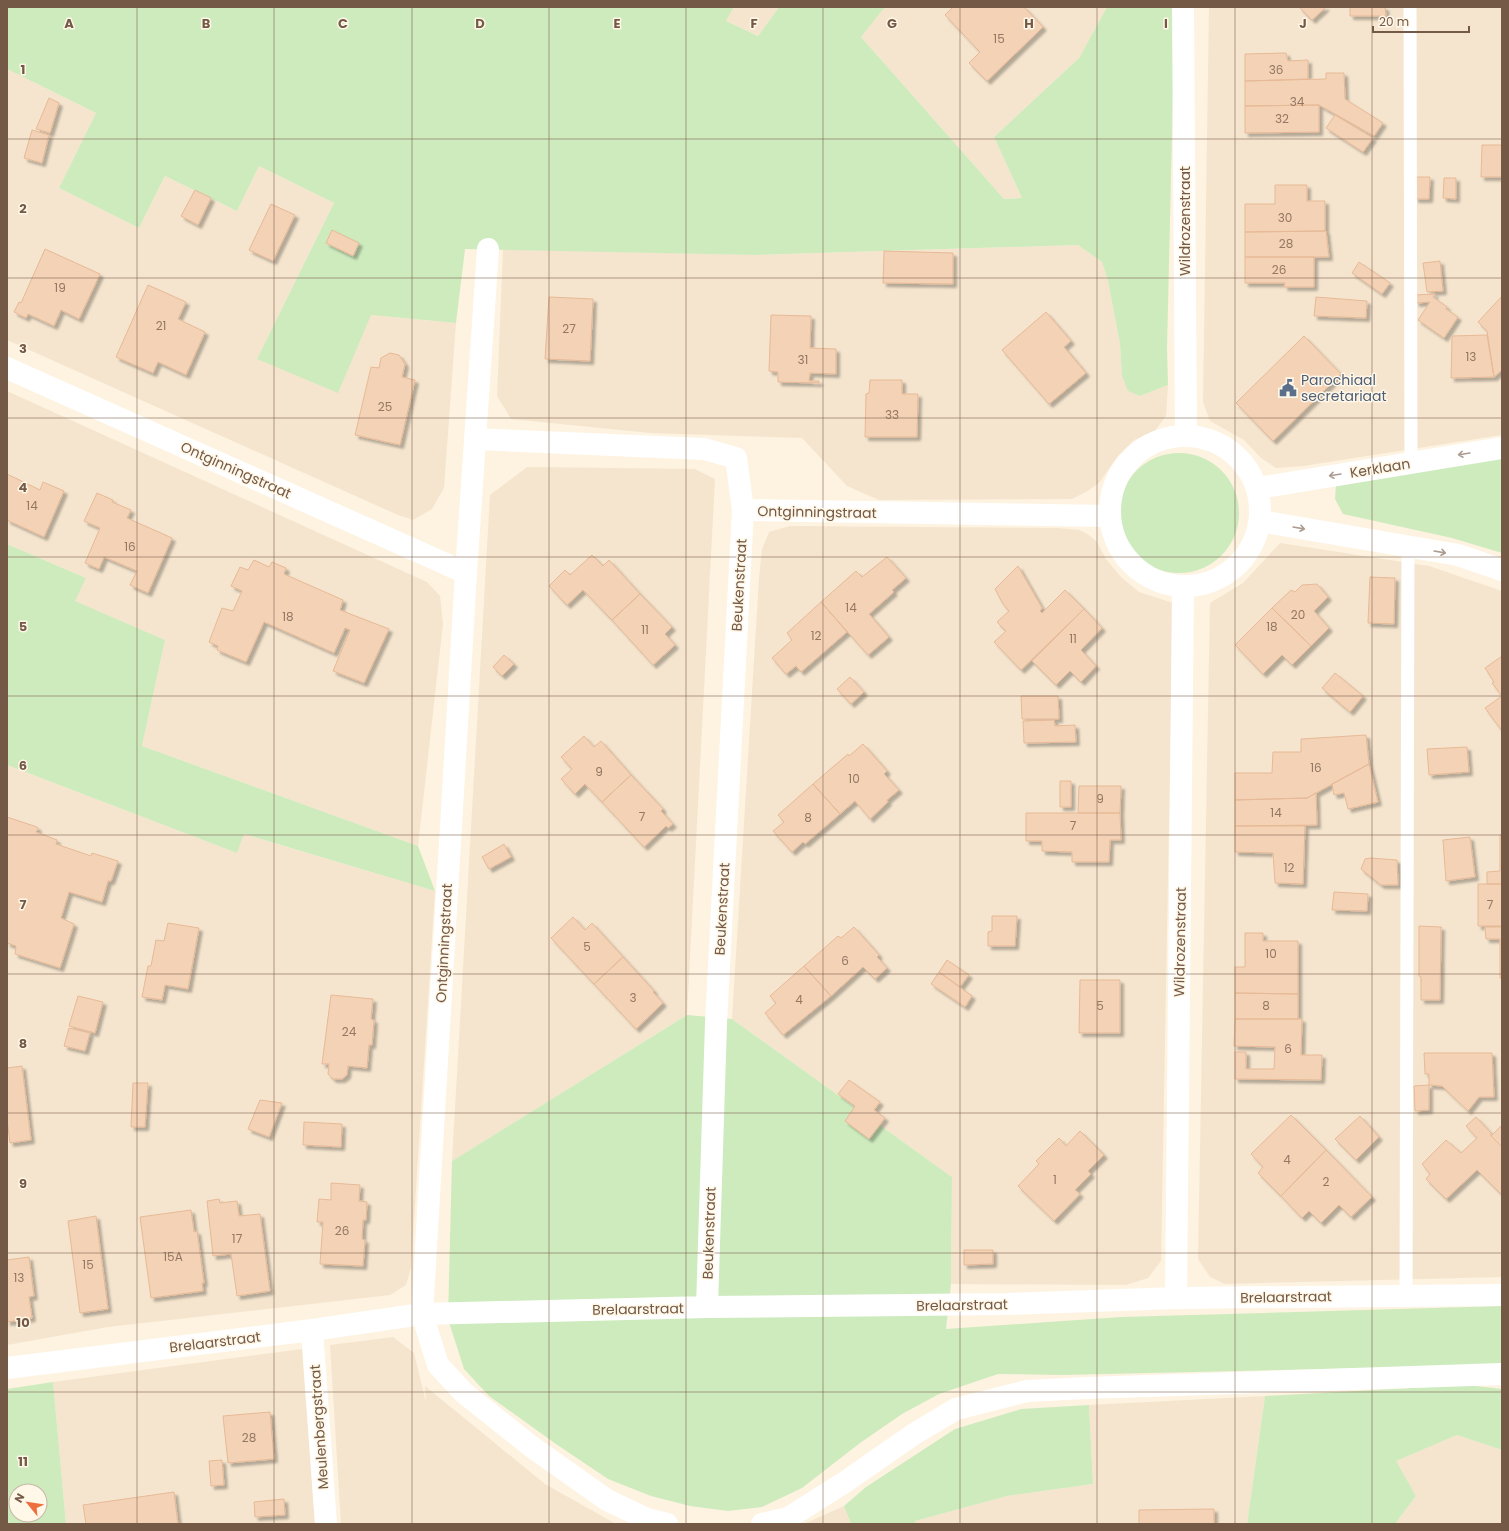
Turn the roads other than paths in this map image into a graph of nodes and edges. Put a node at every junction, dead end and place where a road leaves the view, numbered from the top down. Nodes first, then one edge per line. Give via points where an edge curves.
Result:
1 (1183, 7) edge
2 (1410, 7) edge
3 (488, 249) dead end
4 (7, 368) edge
5 (1186, 435) junction
6 (476, 439) junction
7 (1502, 448) edge
8 (1411, 463) junction
9 (1258, 488) junction
10 (743, 510) junction
11 (1110, 516) junction
12 (1260, 521) junction
13 (1408, 546) junction
14 (1502, 570) edge
15 (466, 573) junction
16 (1183, 586) junction
17 (1502, 1295) edge
18 (1406, 1296) junction
19 (1176, 1298) junction
20 (707, 1308) junction
21 (422, 1314) junction
22 (312, 1330) junction
23 (7, 1368) edge
24 (1502, 1374) edge
25 (326, 1524) edge
26 (667, 1524) edge
27 (762, 1524) edge

1 - 5 street, Wildrozenstraat
2 - 8 lane
3 - 6 street, Ontginningstraat
4 - 15 street, Ontginningstraat
5 - 9 street via 1217,442 1242,460
5 - 11 street via 1156,441 1130,459 1114,485
6 - 10 street, Ontginningstraat via 704,449 736,458
6 - 15 street, Ontginningstraat
7 -> 8 street, Kerklaan
8 -> 9 street, Kerklaan
9 - 12 street
10 - 11 street, Ontginningstraat
10 - 20 street, Beukenstraat via 716,1023
11 - 16 street via 1119,546 1139,571 1152,579
12 -> 13 street
12 - 16 street via 1254,542 1242,561 1225,575 1205,584
13 -> 14 street via 1458,555
13 - 18 lane
15 - 21 street, Ontginningstraat
16 - 19 street, Wildrozenstraat
17 - 18 street, Brelaarstraat
18 - 19 street, Brelaarstraat
19 - 20 street, Brelaarstraat via 1006,1304
20 - 21 street, Brelaarstraat
21 - 22 street, Brelaarstraat
21 - 26 street via 438,1365 464,1393 606,1500 647,1519
22 - 23 street, Brelaarstraat
22 - 25 street, Meulenbergstraat
24 - 27 street via 1027,1391 956,1409 788,1518

